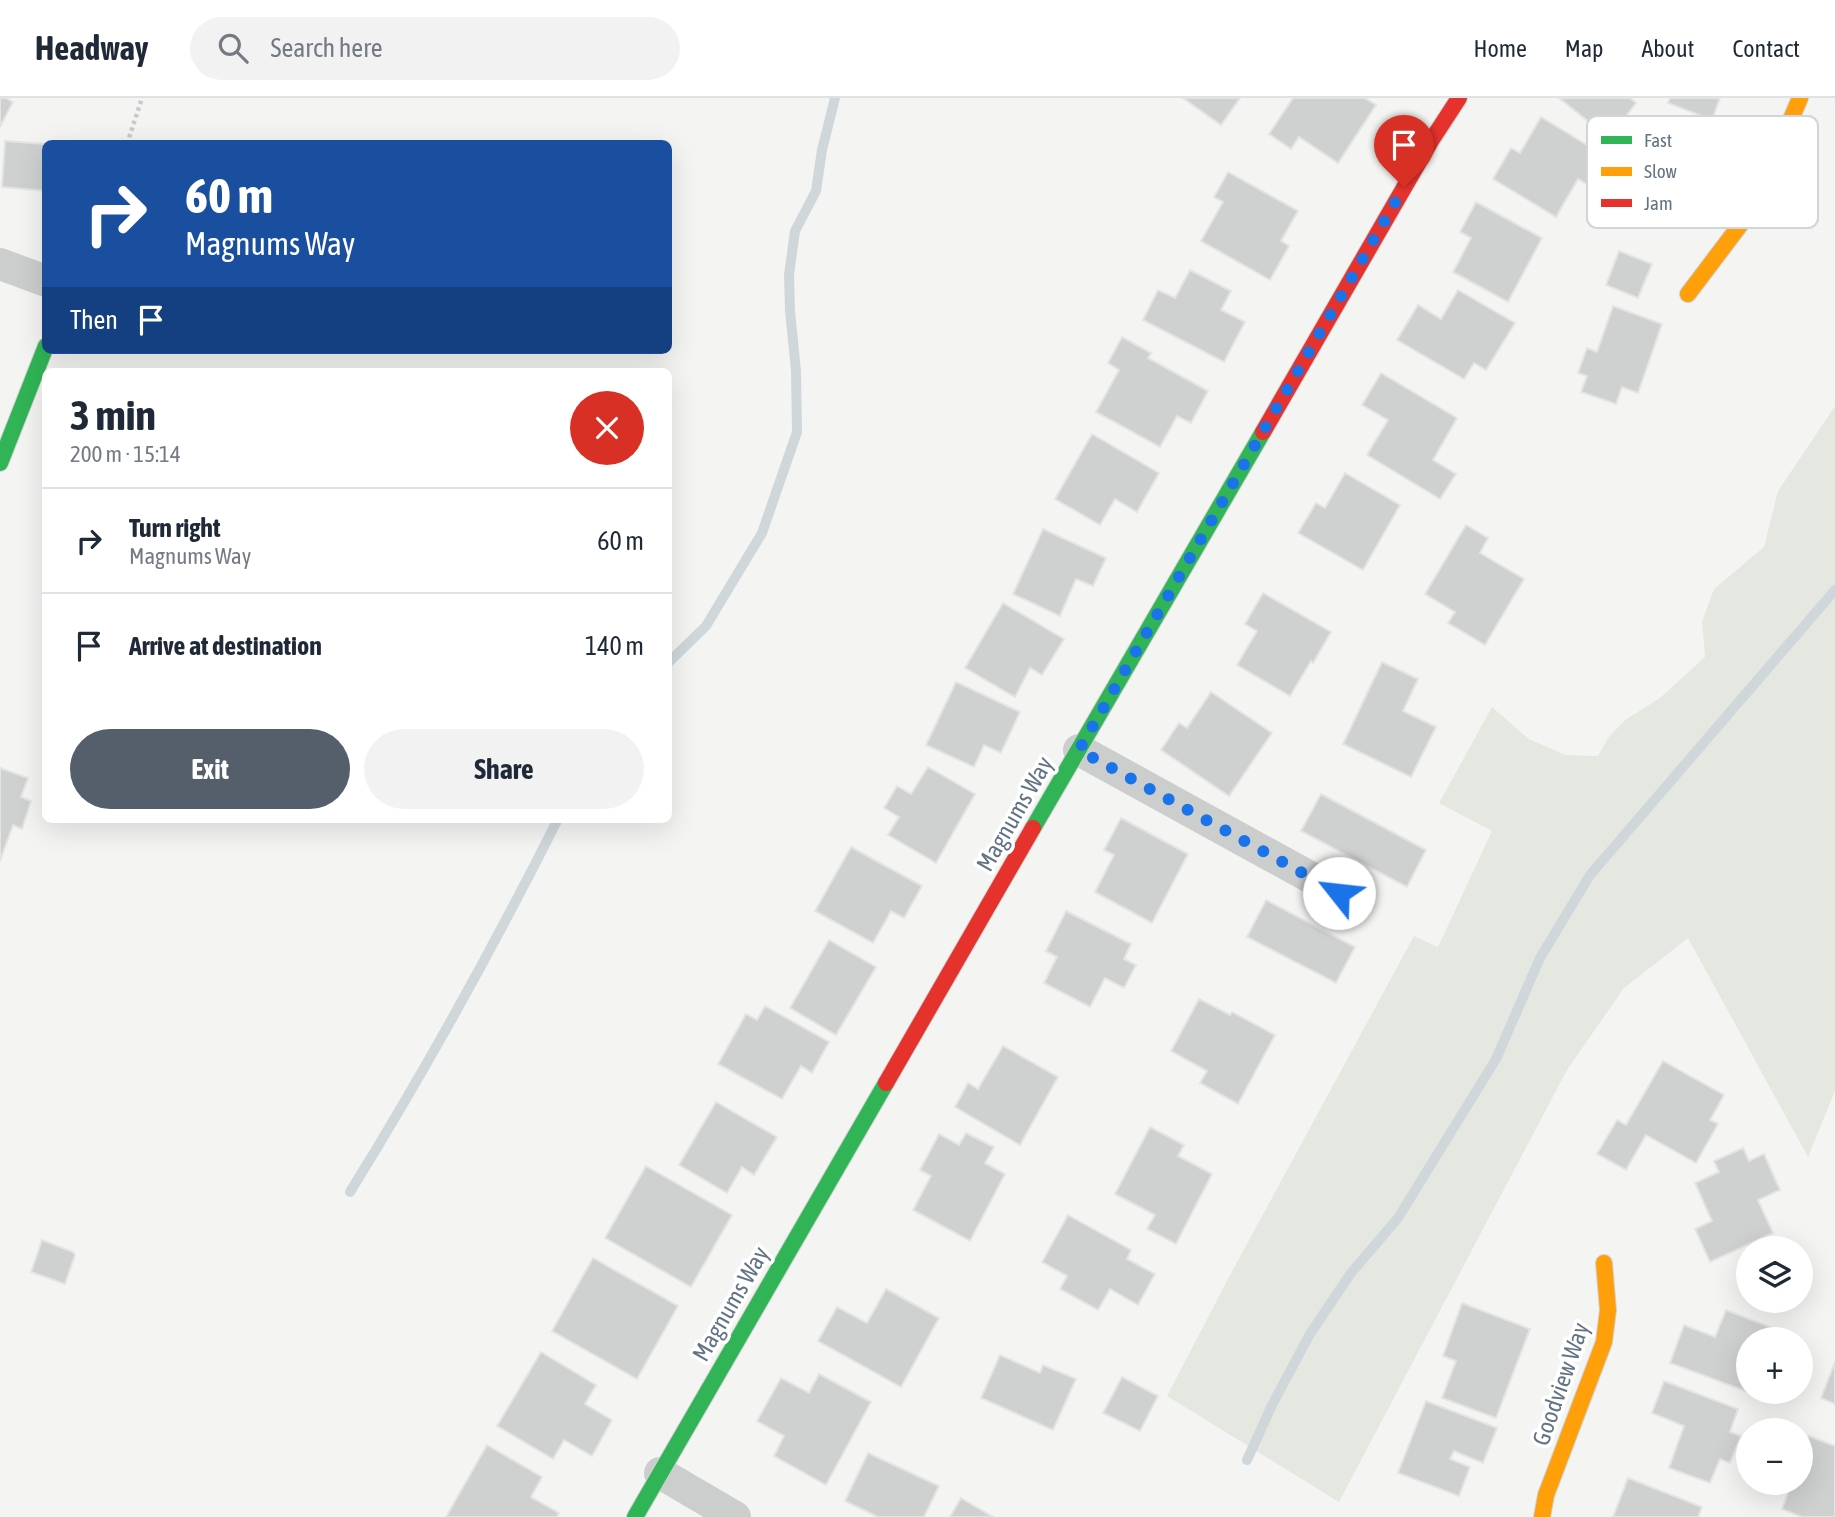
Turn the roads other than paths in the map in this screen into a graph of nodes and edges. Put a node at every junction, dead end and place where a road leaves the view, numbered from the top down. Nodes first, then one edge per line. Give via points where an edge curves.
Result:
1 (1459, 98) edge
2 (1800, 98) edge
3 (1792, 116) edge
4 (1738, 228) edge
5 (0, 264) edge
6 (42, 280) edge
7 (1688, 294) dead end
8 (42, 354) edge
9 (0, 463) edge
10 (1079, 750) junction
11 (1339, 893) dead end
12 (1604, 1263) dead end
13 (660, 1474) junction
14 (635, 1517) edge
15 (735, 1517) edge
16 (1542, 1517) edge

1 - 10 street, Magnums Way
2 - 3 street
4 - 7 street
5 - 6 street
8 - 9 street
10 - 11 street
10 - 13 street, Magnums Way
12 - 16 street, Goodview Way via 1608,1310 1604,1342
13 - 14 street, Magnums Way
13 - 15 street

